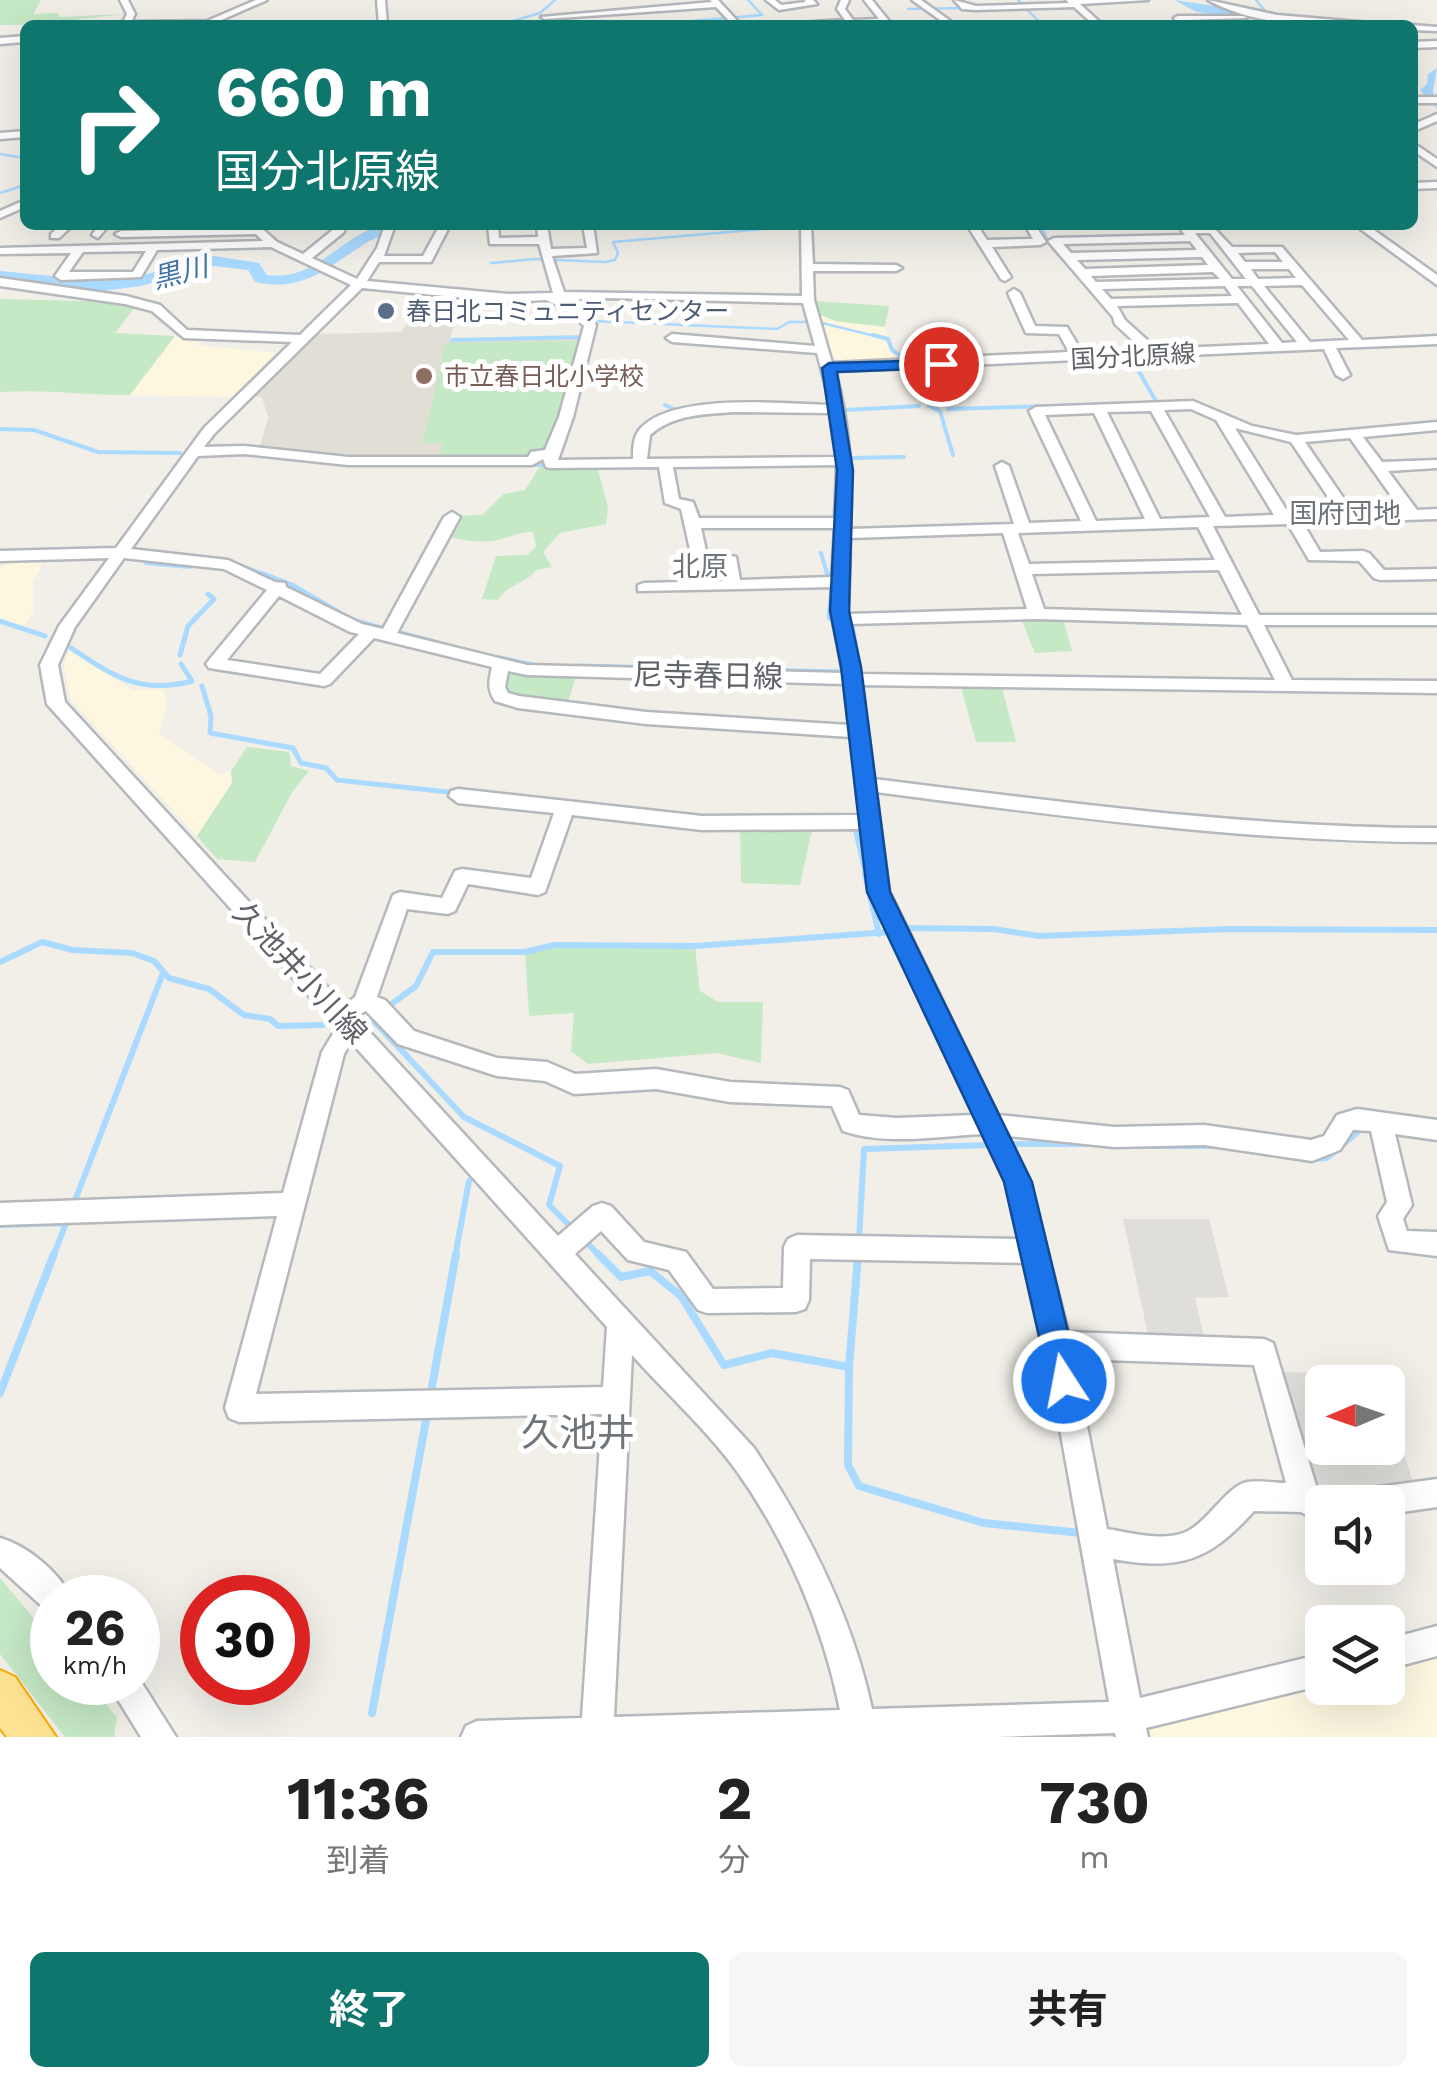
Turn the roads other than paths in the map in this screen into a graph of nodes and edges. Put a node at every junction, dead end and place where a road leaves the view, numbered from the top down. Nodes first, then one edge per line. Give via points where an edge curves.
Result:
1 (262, 0) edge
2 (770, 0) edge
3 (808, 0) edge
4 (868, 0) edge
5 (916, 0) edge
6 (958, 0) edge
7 (1144, 0) edge
8 (1212, 0) edge
9 (1252, 0) edge
10 (716, 2) edge
11 (1073, 2) edge
12 (1023, 4) edge
13 (926, 7) edge
14 (630, 11) junction
15 (1260, 12) junction
16 (545, 17) dead end
17 (214, 20) edge
18 (637, 20) edge
19 (732, 20) edge
20 (885, 20) edge
21 (1093, 20) edge
22 (1179, 20) edge
23 (1264, 20) edge
24 (1305, 20) edge
25 (62, 230) edge
26 (101, 230) edge
27 (164, 230) edge
28 (258, 230) edge
29 (340, 230) edge
30 (391, 230) edge
31 (442, 230) edge
32 (494, 230) edge
33 (543, 230) edge
34 (589, 230) edge
35 (806, 230) edge
36 (975, 230) edge
37 (1033, 230) edge
38 (1367, 230) edge
39 (135, 231) edge
40 (1188, 231) edge
41 (55, 236) junction
42 (29, 237) junction
43 (1146, 240) junction
44 (2, 243) edge
45 (273, 244) junction
46 (982, 244) junction
47 (545, 246) junction
48 (118, 248) junction
49 (153, 248) junction
50 (79, 249) junction
51 (1229, 250) junction
52 (19, 251) junction
53 (1206, 253) junction
54 (1156, 254) junction
55 (1066, 256) junction
56 (306, 258) junction
57 (377, 259) junction
58 (1292, 265) junction
59 (1242, 266) junction
60 (808, 267) junction
61 (896, 268) dead end
62 (1218, 268) junction
63 (1166, 269) junction
64 (1084, 273) junction
65 (1433, 275) edge
66 (1006, 277) dead end
67 (1306, 281) junction
68 (0, 282) edge
69 (1230, 283) junction
70 (1256, 283) junction
71 (359, 284) junction
72 (91, 285) junction
73 (1092, 286) junction
74 (1014, 292) dead end
75 (553, 297) junction
76 (1241, 298) junction
77 (808, 300) junction
78 (1108, 303) junction
79 (672, 338) dead end
80 (303, 339) junction
81 (1437, 340) edge
82 (1360, 345) junction
83 (1329, 346) junction
84 (1307, 348) junction
85 (1280, 349) junction
86 (821, 350) junction
87 (1156, 354) junction
88 (1079, 358) junction
89 (829, 368) junction
90 (1344, 375) dead end
91 (1156, 406) junction
92 (1098, 407) junction
93 (839, 409) junction
94 (1220, 417) junction
95 (1437, 426) edge
96 (1354, 433) junction
97 (1296, 439) junction
98 (192, 452) junction
99 (550, 454) junction
100 (844, 460) junction
101 (640, 462) junction
102 (1437, 464) edge
103 (666, 466) junction
104 (1002, 466) dead end
105 (1378, 467) junction
106 (1437, 514) edge
107 (1413, 515) junction
108 (452, 517) dead end
109 (1349, 518) junction
110 (1289, 519) junction
111 (1212, 522) junction
112 (692, 524) junction
113 (1156, 524) junction
114 (1091, 526) junction
115 (841, 528) junction
116 (1016, 528) junction
117 (122, 553) junction
118 (0, 556) edge
119 (1226, 565) junction
120 (1022, 569) junction
121 (1437, 574) edge
122 (832, 582) junction
123 (733, 585) junction
124 (279, 586) junction
125 (644, 588) dead end
126 (1037, 614) junction
127 (844, 619) junction
128 (1437, 620) edge
129 (1257, 623) junction
130 (384, 632) junction
131 (501, 664) junction
132 (851, 679) junction
133 (1286, 685) junction
134 (1437, 687) edge
135 (857, 731) junction
136 (864, 784) junction
137 (458, 796) dead end
138 (564, 811) junction
139 (869, 822) junction
140 (1437, 834) edge
141 (375, 1008) junction
142 (344, 1022) junction
143 (990, 1124) junction
144 (1382, 1128) junction
145 (1437, 1130) edge
146 (292, 1204) junction
147 (0, 1214) edge
148 (573, 1240) junction
149 (1437, 1244) edge
150 (1036, 1251) junction
151 (620, 1320) junction
152 (1058, 1345) junction
153 (617, 1400) junction
154 (1306, 1485) edge
155 (1305, 1495) edge
156 (1435, 1497) edge
157 (1405, 1499) edge
158 (1092, 1533) junction
159 (0, 1552) edge
160 (31, 1575) edge
161 (1437, 1642) edge
162 (1405, 1650) edge
163 (1305, 1675) edge
164 (0, 1692) edge
165 (135, 1705) edge
166 (1130, 1727) edge
167 (861, 1731) edge
168 (597, 1732) junction
169 (152, 1734) edge
170 (34, 1737) edge
171 (477, 1737) edge

1 - 17 street
2 - 3 street via 779,8 813,4
4 - 20 street
5 - 13 street
6 - 12 street via 975,7
7 - 11 street
8 - 15 street
9 - 15 street
10 - 14 street
10 - 19 street
11 - 12 street
11 - 21 street
14 - 16 street
14 - 18 street
15 - 24 street
22 - 23 street
25 - 41 street
26 - 39 street
26 - 41 street
27 - 39 street
28 - 45 street
29 - 56 street
30 - 57 street, 久池井小川線
31 - 57 street via 427,260
32 - 47 street via 494,242
33 - 47 street
34 - 47 street via 594,251
35 - 60 street
36 - 46 street
37 - 46 street via 1040,242
38 - 65 street
39 - 48 street
40 - 43 street
40 - 51 street via 1213,230
40 - 53 street
41 - 42 street
42 - 44 street
42 - 52 street
43 - 54 street
43 - 55 street via 1054,241
44 - 52 street
45 - 49 street
45 - 56 street
46 - 66 street
47 - 75 street
48 - 49 street
48 - 50 street
48 - 72 street
49 - 72 street via 136,275
50 - 52 street
50 - 72 street via 61,276
51 - 58 street via 1278,249
51 - 59 street
53 - 54 street
53 - 62 street
54 - 55 street
54 - 63 street
55 - 64 street
56 - 71 street
57 - 71 street, 久池井小川線
58 - 59 street
58 - 67 street
59 - 70 street
60 - 61 street
60 - 77 street
62 - 63 street
62 - 69 street
63 - 64 street
64 - 73 street
67 - 70 street
67 - 82 street
68 - 72 street
69 - 70 street
69 - 73 street
69 - 76 street
70 - 84 street
71 - 75 street
71 - 80 street, 久池井小川線
72 - 80 street via 156,308 184,334
73 - 78 street
74 - 88 street via 1030,330 1064,330
75 - 77 street
75 - 99 street via 590,326
76 - 78 street
76 - 85 street
77 - 86 street
78 - 87 street via 1118,321
79 - 86 street
80 - 98 street, 久池井小川線
81 - 82 street, 国分北原線
82 - 83 street, 国分北原線
83 - 84 street, 国分北原線
83 - 90 street
84 - 85 street, 国分北原線
85 - 87 street, 国分北原線
86 - 89 street
87 - 88 street, 国分北原線
88 - 89 street, 国分北原線
89 - 93 street
91 - 92 street
91 - 94 street via 1193,405
91 - 111 street
92 - 113 street
92 - 114 street via 1036,410
93 - 100 street
93 - 101 street via 686,412 648,427
94 - 97 street
94 - 110 street
95 - 96 street
96 - 97 street
96 - 105 street
97 - 109 street
98 - 99 street via 434,464 532,461
98 - 117 street, 久池井小川線
99 - 101 street via 551,464
100 - 103 street
100 - 115 street
101 - 103 street
102 - 105 street
103 - 112 street via 672,503 688,505
104 - 116 street
105 - 107 street
106 - 107 street
107 - 109 street
108 - 130 street
109 - 110 street
110 - 111 street
110 - 121 street via 1315,557 1364,556 1380,576
111 - 113 street
111 - 119 street
112 - 115 street
112 - 123 street via 699,554 730,560
113 - 114 street
114 - 116 street
115 - 116 street
115 - 122 street
116 - 120 street
117 - 118 street, 尼寺春日線
117 - 124 street, 尼寺春日線 via 228,565
117 - 142 street, 久池井小川線 via 54,648 49,679 56,704
119 - 120 street
119 - 129 street
120 - 126 street
122 - 123 street
122 - 127 street
123 - 125 street
124 - 130 street, 尼寺春日線
124 - 130 street via 215,664 324,680
126 - 127 street
126 - 129 street
127 - 132 street
128 - 129 street
129 - 133 street
130 - 131 street, 尼寺春日線
131 - 132 street, 尼寺春日線 via 560,672
131 - 135 street via 496,686 501,697 518,702 646,718
132 - 133 street, 尼寺春日線
132 - 135 street
133 - 134 street, 尼寺春日線
135 - 136 street
136 - 139 street
136 - 140 street via 1243,832
137 - 138 street
138 - 139 street via 702,823
138 - 141 street via 538,887 462,876 448,906 400,900
139 - 143 street via 879,892 891,922
141 - 142 street
141 - 143 street via 406,1038 574,1084 656,1080 730,1092 840,1097 850,1124
142 - 146 street
142 - 148 street, 久池井小川線
143 - 144 street via 1096,1136 1245,1139 1312,1151 1332,1143 1344,1122
143 - 150 street via 1018,1182
144 - 145 street
144 - 149 street via 1400,1205 1390,1216 1398,1242
146 - 147 street
146 - 153 street via 239,1408
148 - 150 street via 602,1214 637,1252 677,1260 707,1301 796,1300 797,1246
148 - 151 street, 久池井小川線
150 - 152 street
151 - 153 street
151 - 167 street, 久池井小川線 via 768,1493 823,1602
152 - 154 street via 1264,1352
152 - 158 street
153 - 168 street
155 - 158 street via 1248,1496 1215,1535 1170,1554
156 - 157 street
158 - 166 street
159 - 160 street
161 - 162 street
163 - 166 street
164 - 170 highway
165 - 169 street
166 - 167 street
167 - 168 street
168 - 171 street

